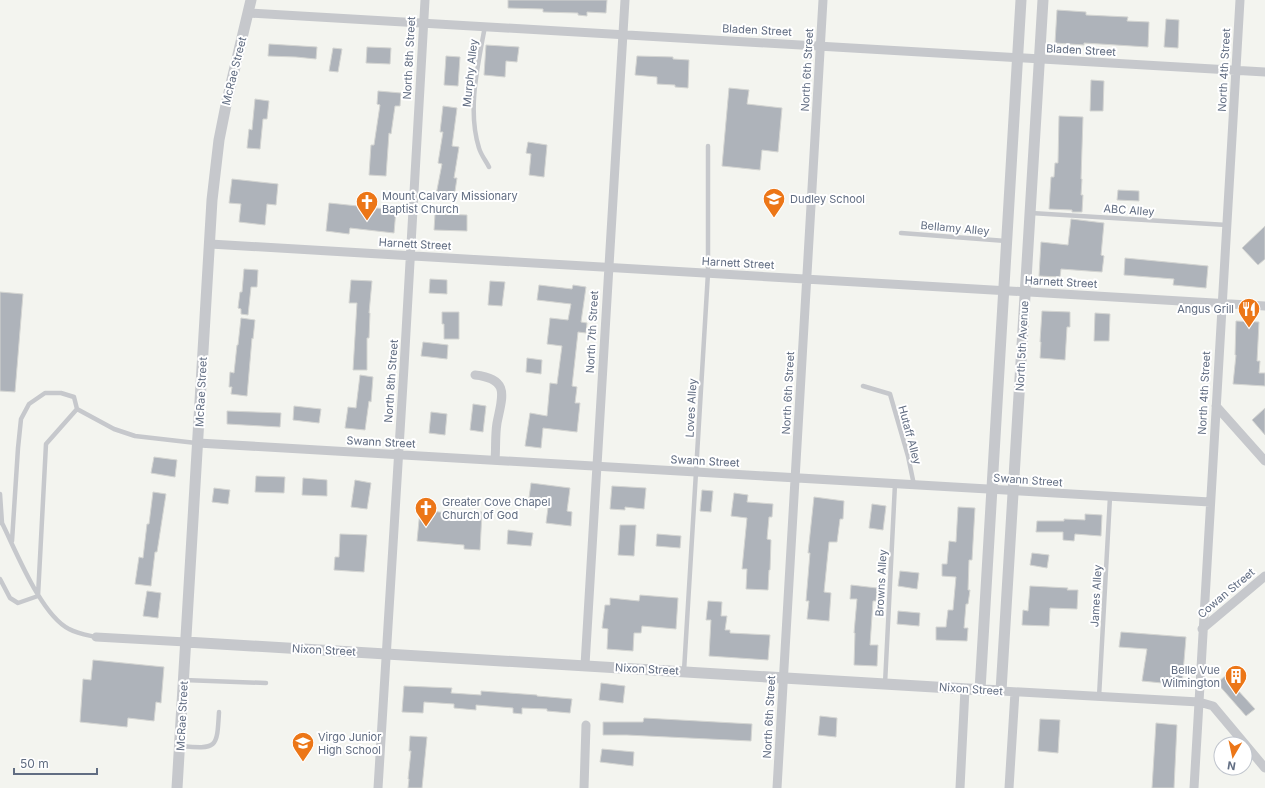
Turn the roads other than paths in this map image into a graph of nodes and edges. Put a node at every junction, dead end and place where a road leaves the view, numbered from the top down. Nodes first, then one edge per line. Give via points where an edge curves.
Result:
1 (251, 0) edge
2 (425, 0) edge
3 (625, 0) edge
4 (823, 0) edge
5 (1021, 0) edge
6 (1043, 0) edge
7 (1240, 0) edge
8 (248, 12) junction
9 (424, 23) junction
10 (484, 26) junction
11 (623, 35) junction
12 (821, 46) junction
13 (1017, 58) junction
14 (1040, 59) junction
15 (1235, 71) junction
16 (1265, 72) edge
17 (708, 146) dead end
18 (489, 167) dead end
19 (1030, 213) junction
20 (1227, 225) junction
21 (902, 233) dead end
22 (1008, 241) junction
23 (210, 244) junction
24 (410, 256) junction
25 (608, 268) junction
26 (708, 273) junction
27 (807, 279) junction
28 (1005, 291) junction
29 (1025, 292) junction
30 (1222, 303) junction
31 (1265, 306) edge
32 (476, 375) dead end
33 (863, 386) dead end
34 (1216, 406) junction
35 (77, 409) junction
36 (198, 444) junction
37 (398, 455) junction
38 (495, 460) junction
39 (1265, 461) edge
40 (597, 466) junction
41 (696, 472) junction
42 (795, 478) junction
43 (895, 484) junction
44 (914, 485) junction
45 (992, 490) junction
46 (1014, 491) junction
47 (0, 494) edge
48 (1110, 497) junction
49 (1210, 502) junction
50 (1, 523) edge
51 (12, 542) junction
52 (1265, 576) edge
53 (0, 579) edge
54 (38, 596) junction
55 (1202, 629) junction
56 (96, 637) joint
57 (186, 642) junction
58 (386, 654) junction
59 (585, 665) junction
60 (684, 671) junction
61 (783, 677) junction
62 (184, 680) junction
63 (266, 683) dead end
64 (885, 684) junction
65 (965, 689) junction
66 (980, 690) junction
67 (1001, 691) junction
68 (1015, 692) junction
69 (1099, 697) junction
70 (1199, 702) junction
71 (218, 712) dead end
72 (586, 725) dead end
73 (180, 746) junction
74 (1265, 768) edge
75 (177, 788) edge
76 (378, 788) edge
77 (584, 788) edge
78 (777, 788) edge
79 (960, 788) edge
80 (1009, 788) edge
81 (1194, 788) edge

1 - 8 street, McRae Street
2 - 9 street, North 8th Street
3 - 11 street, North 7th Street
4 - 12 street, North 6th Street
5 - 13 street, North 5th Avenue
6 - 14 street, North 5th Avenue
7 - 15 street, North 4th Street
8 - 9 street, Bladen Street
8 - 23 street, McRae Street via 219,140
9 - 10 street, Bladen Street
9 - 24 street, North 8th Street
10 - 11 street, Bladen Street
10 - 18 lane, Murphy Alley via 474,104 479,150
11 - 12 street, Bladen Street
11 - 25 street, North 7th Street
12 - 13 street, Bladen Street
12 - 27 street, North 6th Street
13 - 14 street, Bladen Street
13 - 22 street, North 5th Avenue
14 - 15 street, Bladen Street
14 - 19 street, North 5th Avenue
15 - 16 street, Bladen Street
15 - 20 street, North 4th Street
17 - 26 lane, Loves Alley
19 - 20 lane, ABC Alley
19 - 29 street, North 5th Avenue
20 - 30 street, North 4th Street
21 - 22 lane, Bellamy Alley
22 - 28 street, North 5th Avenue
23 - 24 street, Harnett Street
23 - 36 street, McRae Street
24 - 25 street, Harnett Street
24 - 37 street, North 8th Street
25 - 26 street, Harnett Street
25 - 40 street, North 7th Street
26 - 27 street, Harnett Street
26 - 41 lane, Loves Alley
27 - 28 street, Harnett Street
27 - 42 street, North 6th Street
28 - 29 street, Harnett Street
28 - 45 street, North 5th Avenue
29 - 30 street, Harnett Street
29 - 46 street, North 5th Avenue
30 - 31 street, Harnett Street
30 - 34 street, North 4th Street
32 - 38 street via 495,381 503,394 497,424
33 - 44 lane, Hutaff Alley via 890,394
34 - 39 street
34 - 49 street, North 4th Street
35 - 36 lane via 114,429 135,436
35 - 51 lane via 74,397 61,393 45,393 29,404 21,419
35 - 54 lane via 46,444
36 - 37 street, Swann Street
36 - 57 street, McRae Street
37 - 38 street, Swann Street
37 - 58 street, North 8th Street
38 - 40 street, Swann Street
40 - 41 street, Swann Street
40 - 59 street, North 7th Street
41 - 42 street, Swann Street
41 - 60 lane, Loves Alley
42 - 43 street, Swann Street
42 - 61 street, North 6th Street
43 - 44 street, Swann Street
43 - 64 lane, Browns Alley
44 - 45 street, Swann Street
45 - 46 street, Swann Street
45 - 66 street, North 5th Avenue
46 - 48 street, Swann Street
46 - 67 street, North 5th Avenue
47 - 50 lane
48 - 49 street, Swann Street
48 - 69 lane, James Alley
49 - 55 street, North 4th Street
50 - 51 lane
51 - 54 lane
52 - 55 street, Cowan Street
53 - 54 lane via 10,598 18,603
54 - 56 lane via 58,621 68,629
55 - 70 street, North 4th Street
56 - 57 street, Nixon Street
57 - 58 street, Nixon Street
57 - 62 street, McRae Street
58 - 59 street, Nixon Street
58 - 76 street, North 8th Street
59 - 60 street, Nixon Street
60 - 61 street, Nixon Street
61 - 64 street, Nixon Street
61 - 78 street, North 6th Street
62 - 63 lane
62 - 73 street, McRae Street
64 - 65 street, Nixon Street
65 - 66 street, Nixon Street
65 - 79 street
66 - 67 street, Nixon Street
67 - 68 street, Nixon Street
68 - 69 street, Nixon Street
68 - 80 street
69 - 70 street, Nixon Street
70 - 74 street via 1213,706
70 - 81 street, North 4th Street
71 - 73 lane via 218,735 215,743 204,748
72 - 77 street
73 - 75 street, McRae Street

